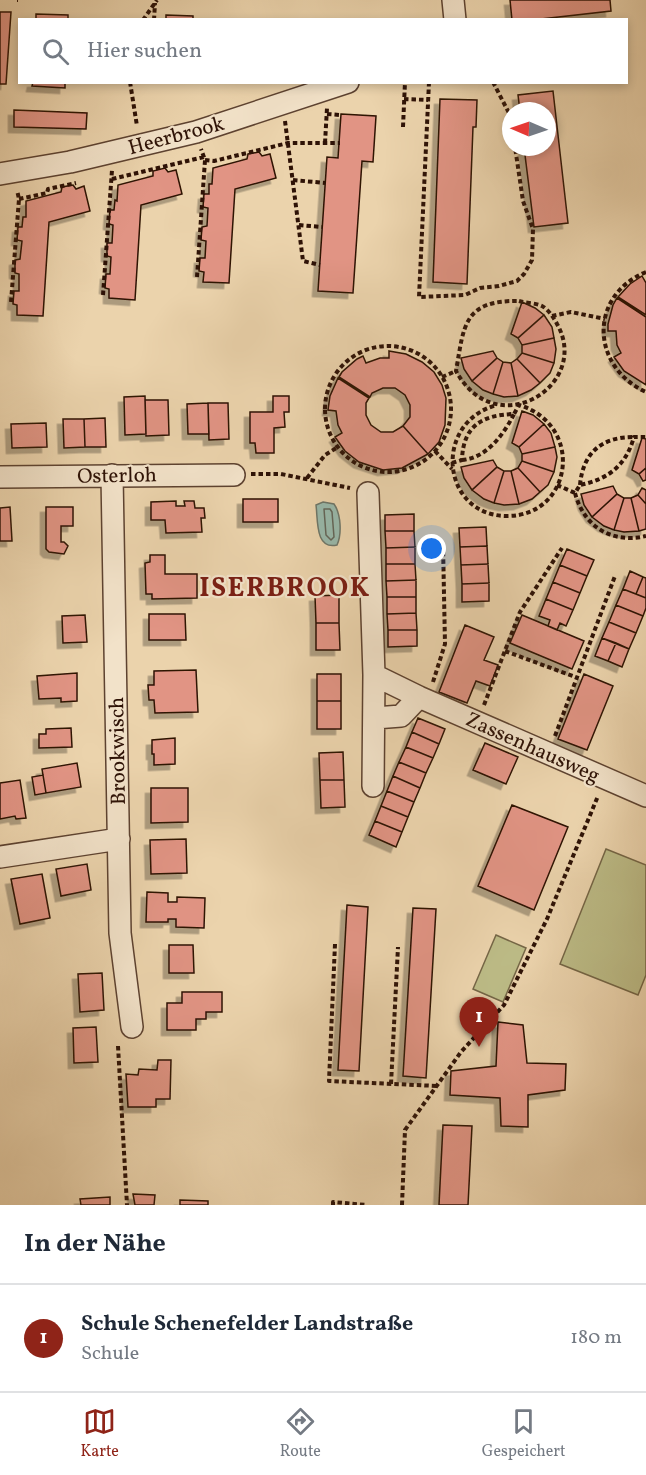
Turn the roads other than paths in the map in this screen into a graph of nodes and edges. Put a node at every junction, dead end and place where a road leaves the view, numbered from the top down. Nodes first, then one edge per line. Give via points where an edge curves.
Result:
1 (453, 0) edge
2 (455, 18) edge
3 (342, 84) edge
4 (7, 172) edge
5 (112, 475) junction
6 (234, 475) road end
7 (0, 477) edge
8 (368, 493) road end
9 (375, 675) junction
10 (423, 698) junction
11 (375, 718) junction
12 (373, 786) dead end
13 (646, 796) edge
14 (119, 839) junction
15 (0, 857) edge
16 (132, 1027) dead end

1 - 2 street
3 - 4 street, Heerbrook via 196,132 70,162
5 - 6 street, Osterloh
5 - 7 street, Osterloh
5 - 14 street, Brookwisch
8 - 9 street
9 - 10 street, Zassenhausweg
9 - 11 street
10 - 11 street via 401,716
10 - 13 street, Zassenhausweg
11 - 12 street
14 - 15 street
14 - 16 street, Brookwisch via 120,933

